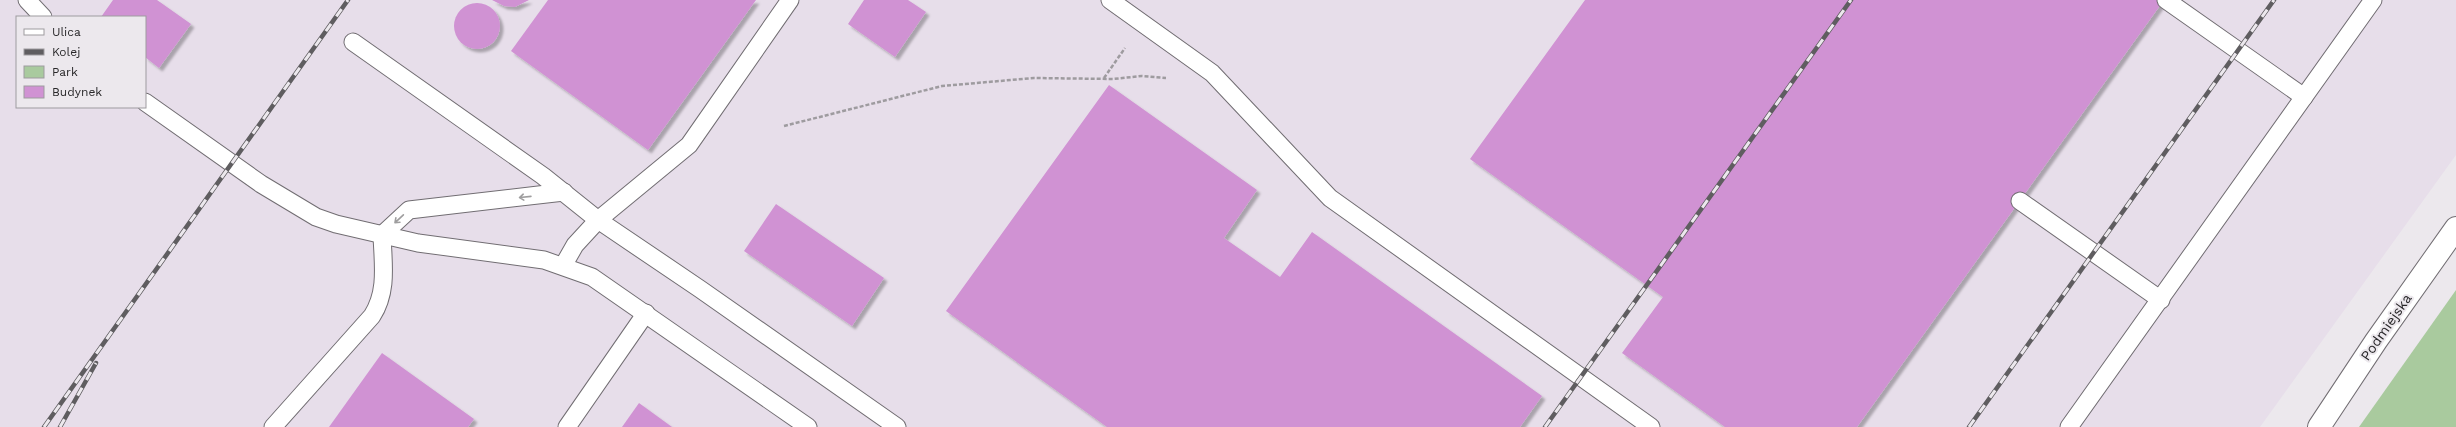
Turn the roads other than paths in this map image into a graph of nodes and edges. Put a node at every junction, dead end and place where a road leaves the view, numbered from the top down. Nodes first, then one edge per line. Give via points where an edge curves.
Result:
1 (26, 0) edge
2 (790, 0) edge
3 (1110, 0) edge
4 (2166, 0) edge
5 (2372, 0) edge
6 (42, 16) edge
7 (353, 42) dead end
8 (2304, 97) junction
9 (146, 103) edge
10 (564, 192) junction
11 (2020, 201) dead end
12 (598, 220) junction
13 (2456, 228) edge
14 (382, 235) junction
15 (562, 266) junction
16 (2161, 300) junction
17 (646, 313) junction
18 (272, 427) edge
19 (567, 427) edge
20 (808, 427) edge
21 (897, 427) edge
22 (1651, 427) edge
23 (2069, 427) edge
24 (2319, 427) edge

1 - 6 lane
2 - 12 lane via 689,145
3 - 22 lane via 1212,73 1330,198
4 - 8 lane
5 - 8 lane
7 - 10 lane
8 - 16 lane
9 - 14 lane via 293,204 336,224
10 - 12 lane
10 -> 14 lane via 409,210
11 - 16 lane
12 - 15 lane via 575,245
12 - 21 lane
13 - 24 street, Podmiejska via 2367,353
14 - 15 lane via 418,243 523,256
14 - 18 lane via 384,292 380,303 372,316
15 - 17 lane via 592,277
16 - 23 lane
17 - 19 lane
17 - 20 lane

